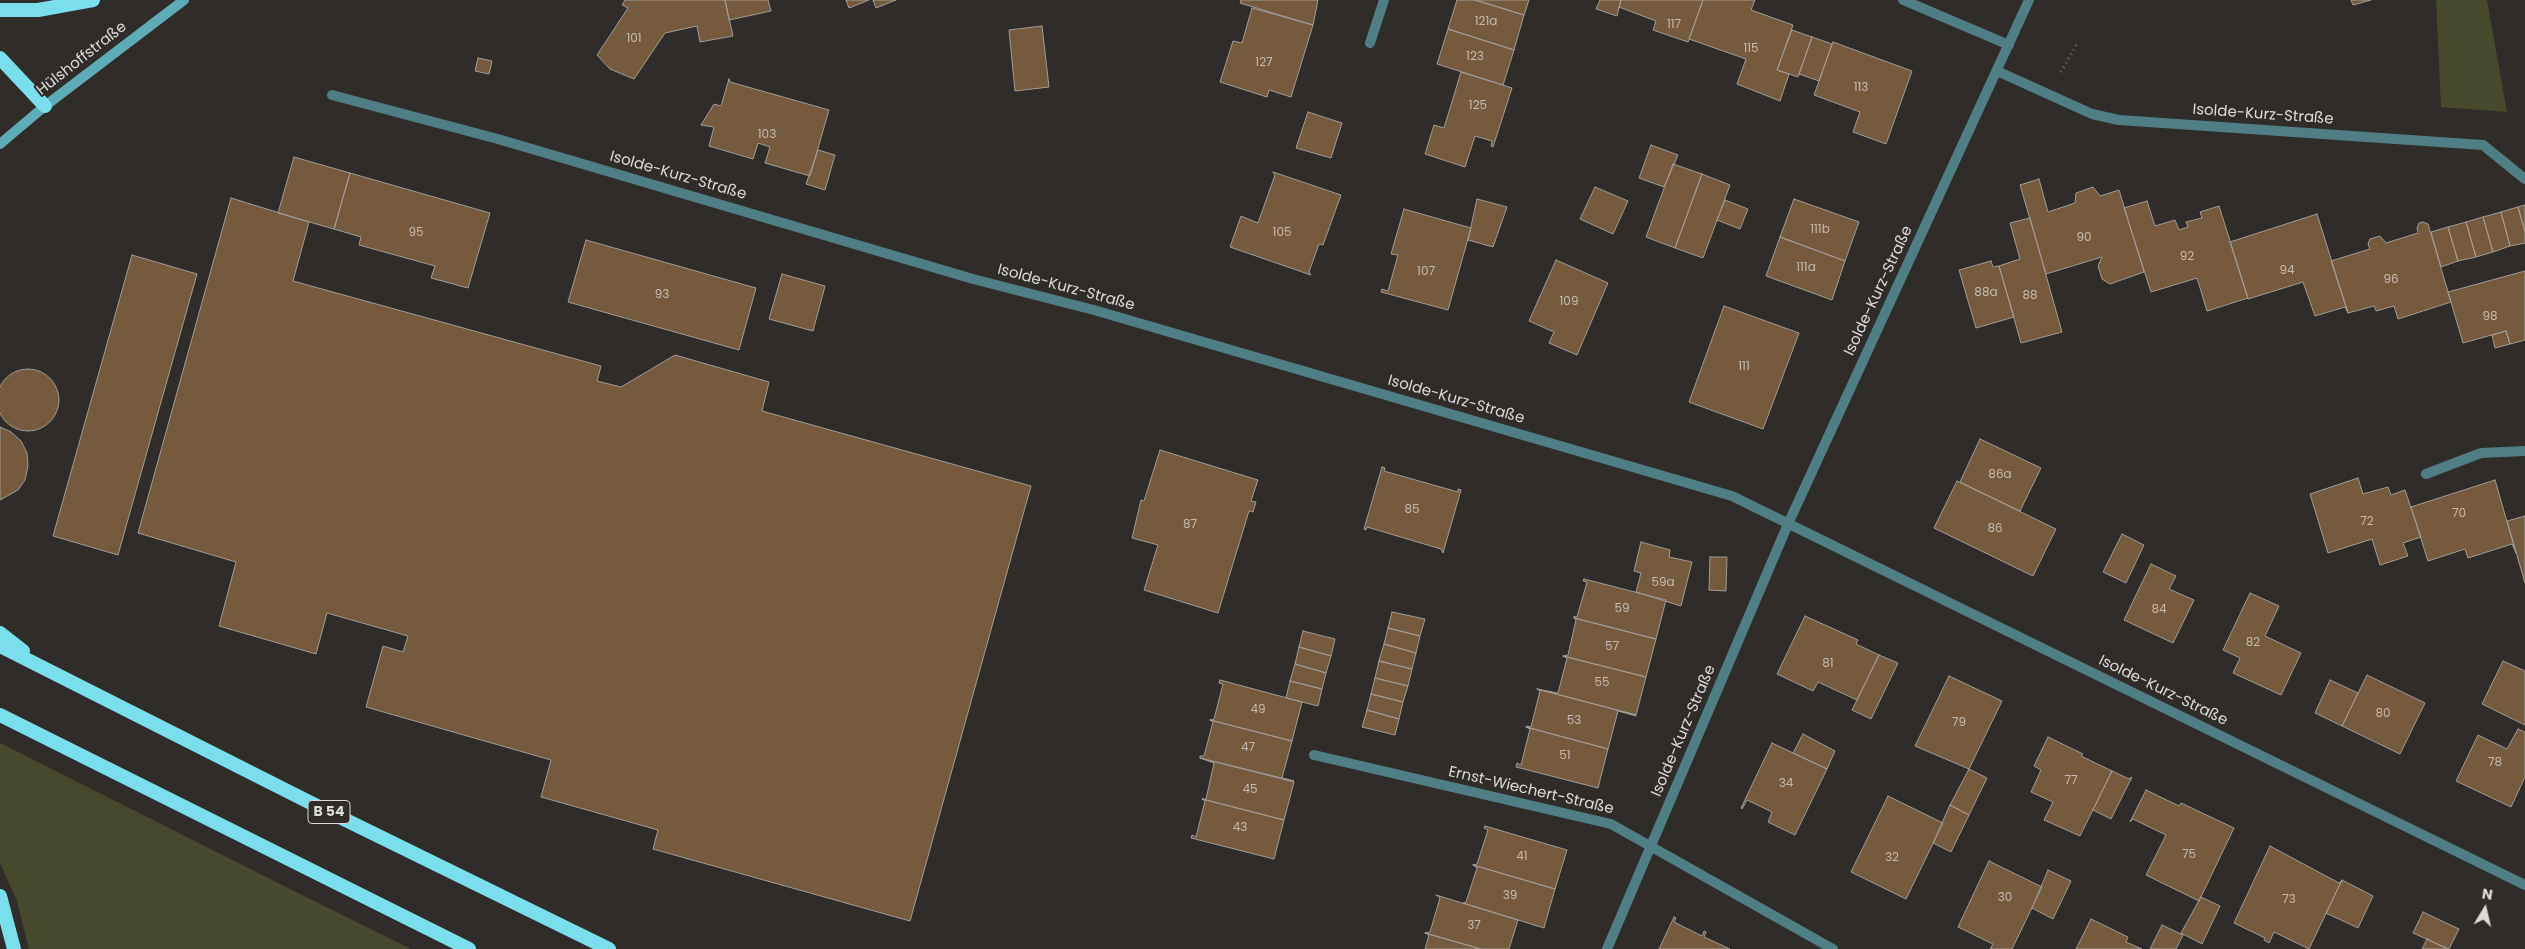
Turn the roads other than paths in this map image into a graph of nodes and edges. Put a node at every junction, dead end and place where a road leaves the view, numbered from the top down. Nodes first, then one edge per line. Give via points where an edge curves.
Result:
1 (93, 0) edge
2 (184, 0) edge
3 (1384, 0) edge
4 (1903, 0) edge
5 (2030, 0) edge
6 (0, 10) edge
7 (1370, 43) dead end
8 (2009, 45) junction
9 (0, 58) edge
10 (1997, 71) junction
11 (332, 95) dead end
12 (45, 106) junction
13 (0, 144) edge
14 (2525, 179) edge
15 (2525, 451) edge
16 (2426, 474) dead end
17 (1788, 524) junction
18 (0, 633) edge
19 (0, 646) edge
20 (51, 673) junction
21 (0, 715) edge
22 (1314, 755) dead end
23 (1652, 846) junction
24 (2525, 885) edge
25 (0, 896) edge
26 (14, 949) edge
27 (469, 949) edge
28 (609, 949) edge
29 (1607, 949) edge
30 (1833, 949) edge

1 - 6 highway via 38,10
2 - 12 main road, Hülshoffstraße
3 - 7 street
4 - 8 street
5 - 8 street, Isolde-Kurz-Straße
8 - 10 street, Isolde-Kurz-Straße
9 - 12 highway
10 - 14 street, Isolde-Kurz-Straße via 2092,114 2119,120 2483,145
10 - 17 street, Isolde-Kurz-Straße
11 - 17 street, Isolde-Kurz-Straße via 498,139 973,280 1094,310 1732,496
12 - 13 main road, Hülshoffstraße
15 - 16 street via 2481,453
17 - 23 street, Isolde-Kurz-Straße
17 - 24 street, Isolde-Kurz-Straße
18 - 20 highway
19 - 20 highway, B 54
20 - 28 highway, B 54
21 - 27 highway
22 - 23 street, Ernst-Wiechert-Straße via 1612,824
23 - 29 street, Isolde-Kurz-Straße
23 - 30 street, Ernst-Wiechert-Straße
25 - 26 highway

